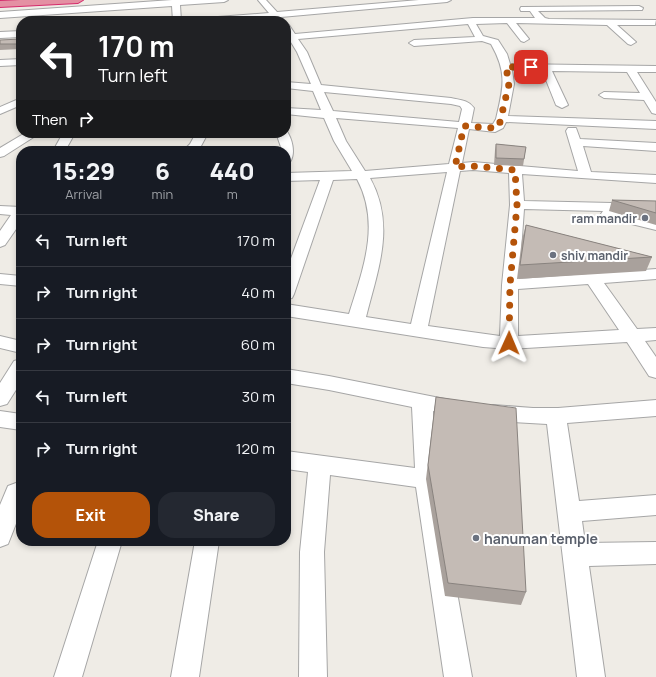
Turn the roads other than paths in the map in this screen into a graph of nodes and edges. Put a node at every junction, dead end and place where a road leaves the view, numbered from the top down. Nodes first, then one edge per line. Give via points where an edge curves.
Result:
1 (78, 0) edge
2 (94, 0) edge
3 (217, 0) edge
4 (224, 0) edge
5 (262, 0) edge
6 (331, 0) edge
7 (519, 0) edge
8 (630, 0) edge
9 (54, 1) junction
10 (176, 1) edge
11 (428, 1) edge
12 (450, 1) edge
13 (384, 2) edge
14 (407, 2) edge
15 (13, 3) junction
16 (136, 3) edge
17 (361, 3) edge
18 (0, 4) edge
19 (289, 4) dead end
20 (268, 8) junction
21 (317, 8) junction
22 (639, 8) junction
23 (340, 9) junction
24 (515, 9) dead end
25 (530, 9) junction
26 (567, 9) junction
27 (604, 9) junction
28 (93, 11) junction
29 (216, 11) junction
30 (463, 12) dead end
31 (296, 13) junction
32 (3, 15) edge
33 (26, 16) edge
34 (48, 16) edge
35 (56, 16) edge
36 (135, 16) edge
37 (177, 16) edge
38 (220, 16) edge
39 (276, 16) edge
40 (285, 16) edge
41 (509, 20) junction
42 (542, 20) junction
43 (400, 21) junction
44 (472, 21) junction
45 (577, 22) junction
46 (613, 22) junction
47 (655, 22) edge
48 (452, 24) junction
49 (430, 25) junction
50 (16, 26) edge
51 (0, 27) edge
52 (387, 29) junction
53 (291, 32) edge
54 (362, 32) junction
55 (583, 32) dead end
56 (338, 33) junction
57 (16, 34) edge
58 (291, 34) edge
59 (0, 35) edge
60 (315, 36) junction
61 (482, 39) junction
62 (524, 39) dead end
63 (631, 42) dead end
64 (16, 62) edge
65 (0, 63) edge
66 (506, 67) junction
67 (546, 68) junction
68 (630, 69) junction
69 (16, 70) edge
70 (656, 70) edge
71 (0, 71) edge
72 (291, 85) edge
73 (317, 88) junction
74 (604, 95) dead end
75 (647, 97) junction
76 (16, 103) edge
77 (562, 105) dead end
78 (0, 111) edge
79 (656, 111) edge
80 (291, 112) edge
81 (329, 114) junction
82 (502, 120) junction
83 (570, 122) junction
84 (656, 125) edge
85 (464, 126) junction
86 (26, 138) edge
87 (575, 142) junction
88 (656, 147) edge
89 (0, 153) edge
90 (455, 167) junction
91 (515, 170) junction
92 (362, 175) junction
93 (586, 175) junction
94 (328, 176) junction
95 (291, 177) edge
96 (656, 179) edge
97 (517, 205) junction
98 (586, 207) junction
99 (656, 208) edge
100 (0, 210) edge
101 (16, 212) edge
102 (16, 219) edge
103 (656, 226) edge
104 (0, 242) edge
105 (632, 261) edge
106 (656, 268) edge
107 (656, 274) edge
108 (592, 278) junction
109 (0, 279) edge
110 (291, 280) edge
111 (16, 281) edge
112 (510, 285) junction
113 (291, 311) edge
114 (356, 320) junction
115 (418, 331) junction
116 (656, 334) edge
117 (632, 336) junction
118 (0, 342) edge
119 (509, 343) junction
120 (16, 346) edge
121 (656, 371) edge
122 (16, 374) edge
123 (291, 377) edge
124 (0, 399) edge
125 (422, 402) junction
126 (656, 408) edge
127 (556, 415) junction
128 (0, 420) edge
129 (16, 422) edge
130 (291, 461) edge
131 (320, 465) junction
132 (426, 479) junction
133 (12, 492) edge
134 (656, 505) edge
135 (570, 512) junction
136 (0, 536) edge
137 (108, 546) edge
138 (206, 546) edge
139 (656, 553) edge
140 (575, 555) junction
141 (68, 677) edge
142 (185, 677) edge
143 (313, 677) edge
144 (458, 677) edge
145 (591, 677) edge

1 - 9 highway
2 - 28 street
3 - 4 street
3 - 10 street
3 - 29 street
5 - 20 street
6 - 23 street
7 - 25 street
8 - 22 street
9 - 15 highway
9 - 34 street
10 - 16 street
10 - 37 street
11 - 12 street
11 - 14 street
11 - 48 street
13 - 14 street
13 - 17 street
13 - 43 street
14 - 49 street
15 - 18 highway
15 - 32 street
16 - 28 street
16 - 36 street
17 - 23 street
17 - 52 street
19 - 31 street
20 - 29 street
20 - 39 street
21 - 23 street
21 - 31 street
21 - 56 street
22 - 27 street
22 - 47 street
23 - 54 street
24 - 25 street
25 - 26 street
25 - 42 street
26 - 27 street
26 - 45 street
27 - 46 street
28 - 35 street
29 - 38 street
30 - 44 street
31 - 40 street
31 - 60 street
32 - 33 street
32 - 51 street
41 - 42 street
41 - 44 street
41 - 62 street
42 - 45 street
43 - 49 street via 410,27
43 - 52 street
43 - 61 street via 415,47
44 - 48 street
44 - 61 street
45 - 46 street
45 - 55 street
46 - 47 street
46 - 63 street
48 - 49 street
50 - 51 street
52 - 54 street
53 - 60 street
54 - 56 street
56 - 60 street
57 - 59 street
58 - 73 street via 302,52
61 - 66 street via 497,43
64 - 65 street
66 - 67 street
66 - 82 street via 509,84
67 - 68 street
67 - 77 street
68 - 70 street
68 - 75 street
69 - 71 street
72 - 73 street
73 - 81 street
73 - 85 street via 459,102 468,108
74 - 75 street
75 - 79 street
76 - 78 street
80 - 81 street
81 - 85 street
81 - 92 street via 347,154
82 - 83 street
82 - 85 street via 498,128
83 - 84 street
83 - 87 street
85 - 90 street
86 - 89 street
87 - 88 street
87 - 93 street
90 - 91 street
90 - 92 street
90 - 115 street
91 - 93 street
91 - 97 street
92 - 94 street
92 - 114 street via 373,199 376,226 375,250
93 - 96 street
94 - 95 street
94 - 110 street
97 - 98 street
97 - 112 street via 522,235
98 - 99 street
98 - 103 street
100 - 101 street
102 - 104 street
105 - 106 street
107 - 108 street
108 - 112 street
108 - 117 street
109 - 111 street
112 - 119 street
113 - 114 street
114 - 115 street
115 - 119 street
116 - 117 street
117 - 119 street
117 - 121 street
118 - 120 street
122 - 124 street
123 - 125 street
125 - 127 street via 511,416
125 - 132 street
126 - 127 street
127 - 135 street
128 - 129 street
130 - 131 street
131 - 132 street
131 - 143 street via 312,552
132 - 144 street
133 - 136 street
134 - 135 street
135 - 140 street
137 - 141 street
138 - 142 street
139 - 140 street
140 - 145 street

